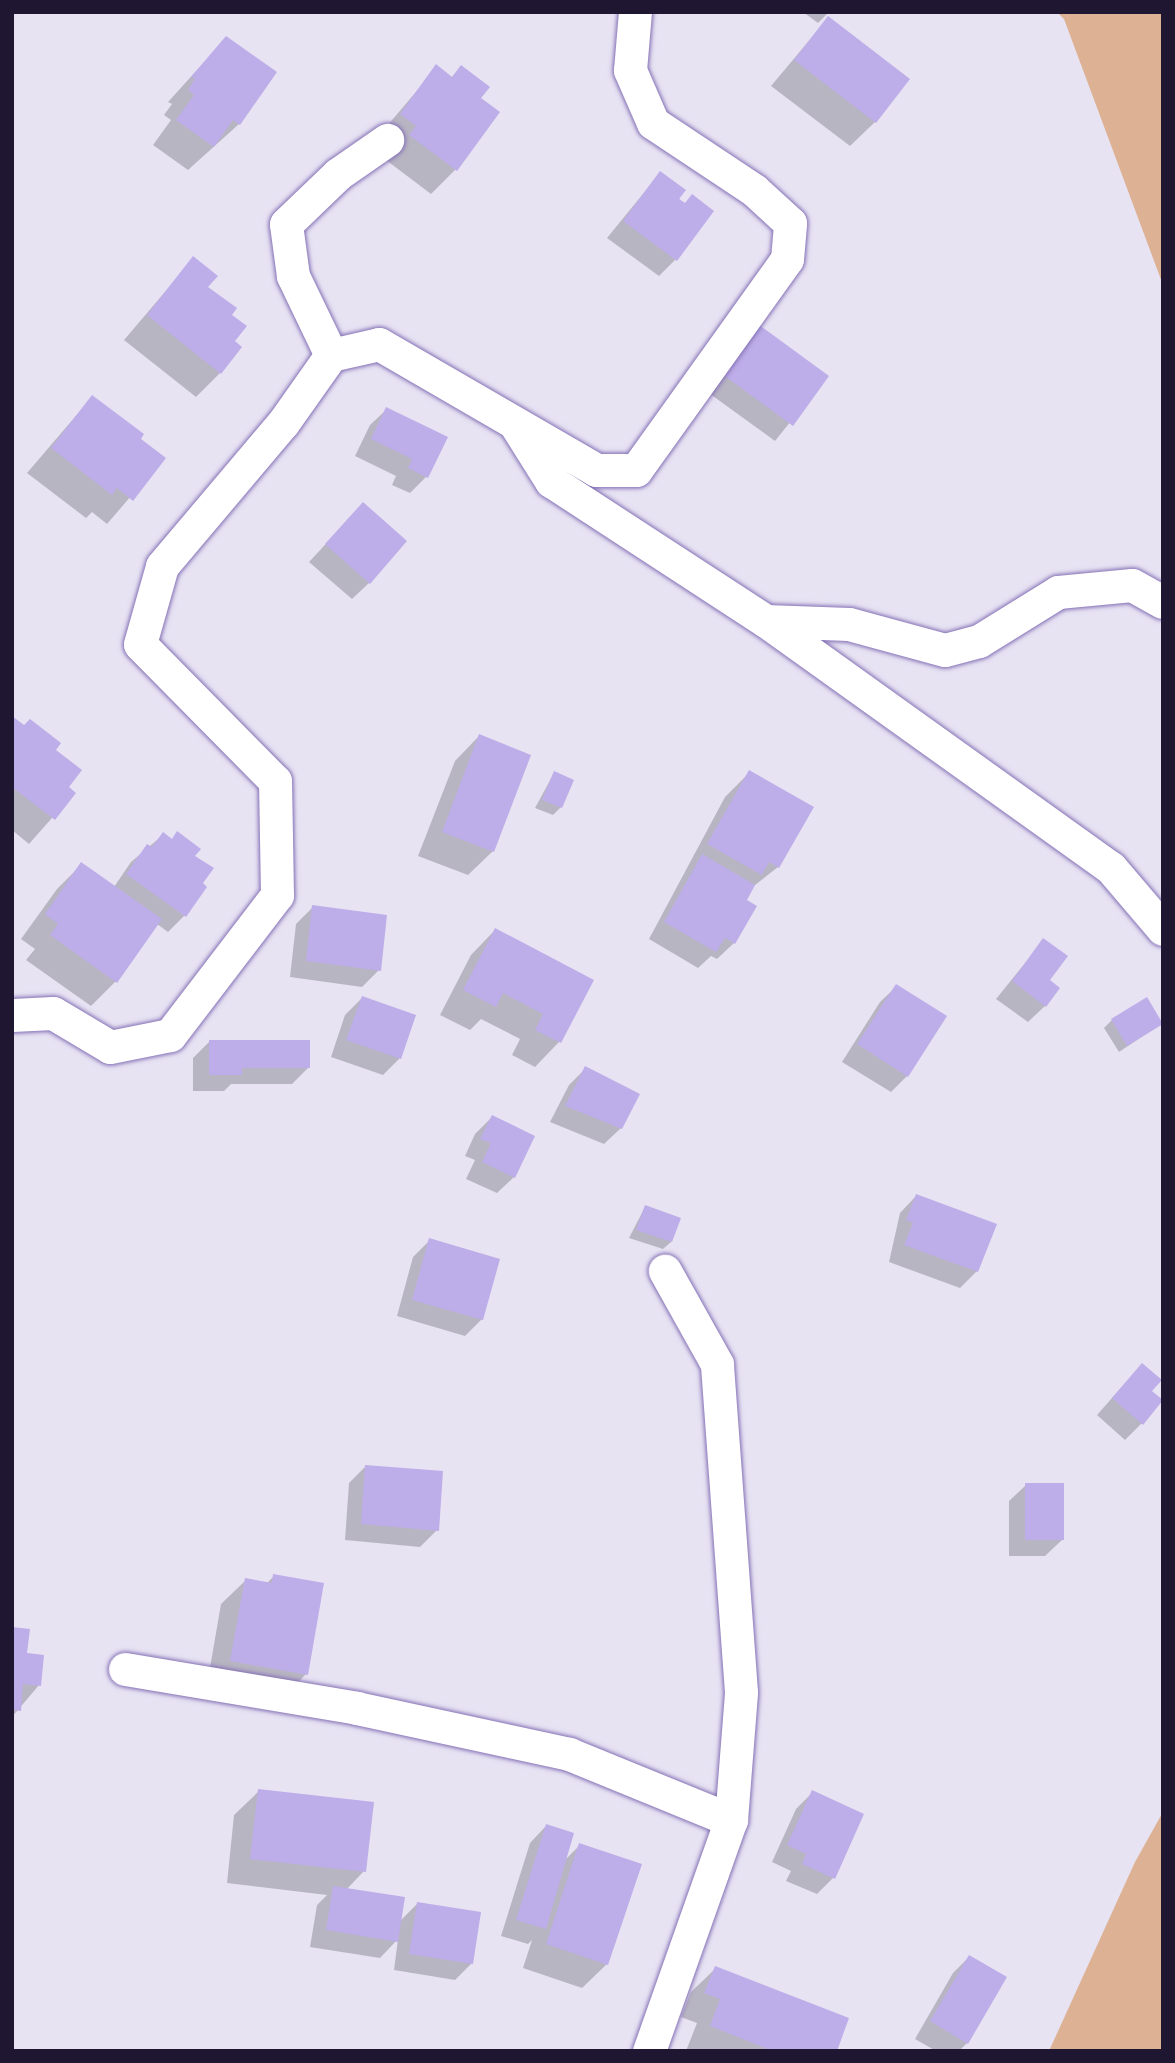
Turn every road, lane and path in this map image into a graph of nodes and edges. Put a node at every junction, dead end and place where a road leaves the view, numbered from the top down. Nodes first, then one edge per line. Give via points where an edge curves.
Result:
1 (635, 12) edge
2 (387, 140) dead end
3 (331, 355) junction
4 (514, 422) junction
5 (1163, 602) edge
6 (766, 621) junction
7 (1163, 929) edge
8 (12, 1015) edge
9 (666, 1271) dead end
10 (125, 1669) dead end
11 (731, 1820) junction
12 (649, 2051) edge

1 - 4 street via 630,70 653,123 754,190 790,223 787,258 636,470 596,470
2 - 3 street via 338,174 286,225 293,276
3 - 4 street via 379,344
3 - 8 street via 283,423 162,566 140,644 275,781 277,895 170,1035 110,1047 53,1013
4 - 6 street via 551,481
5 - 6 street via 1132,585 1058,592 979,641 944,650 849,624
6 - 7 street via 1111,868
9 - 11 street via 717,1364 741,1692
10 - 11 street via 357,1708 569,1754
11 - 12 street

